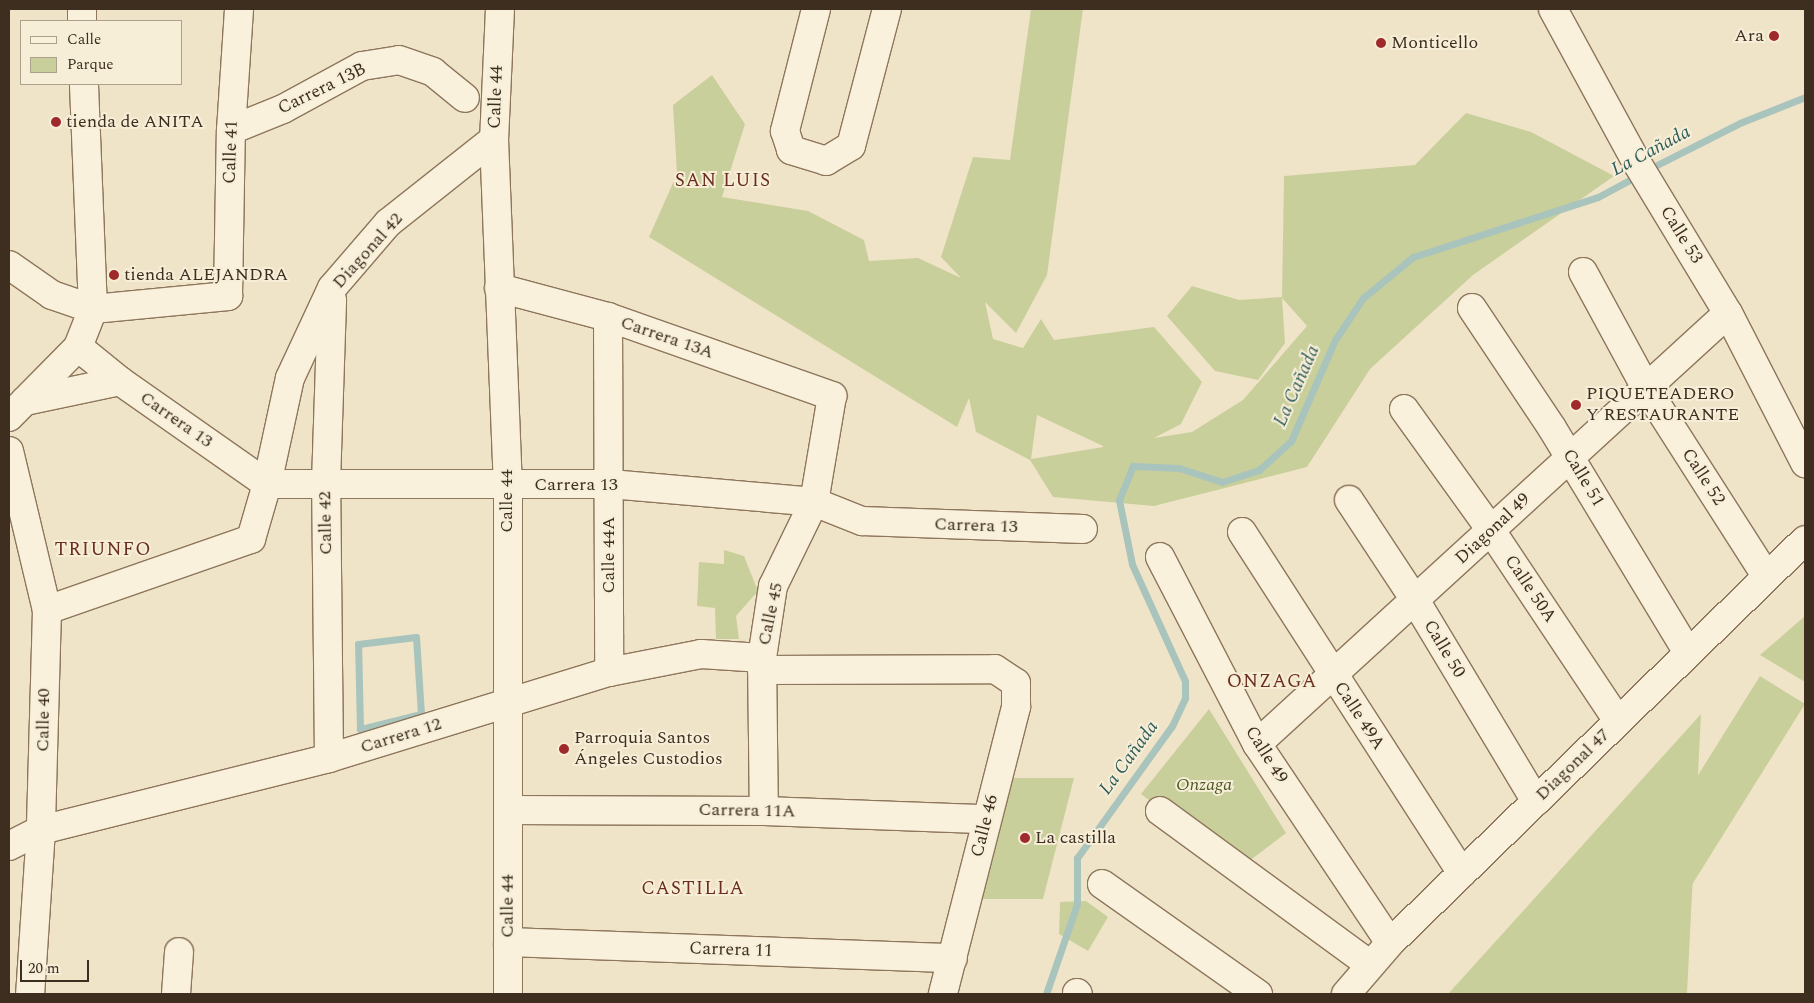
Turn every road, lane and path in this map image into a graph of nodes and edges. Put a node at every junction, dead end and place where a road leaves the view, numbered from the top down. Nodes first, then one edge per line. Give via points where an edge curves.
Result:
1 (240, 9) edge
2 (500, 9) edge
3 (816, 9) edge
4 (887, 9) edge
5 (1553, 9) edge
6 (84, 85) edge
7 (464, 98) dead end
8 (230, 130) junction
9 (494, 139) junction
10 (9, 265) edge
11 (1583, 272) dead end
12 (332, 288) junction
13 (499, 288) junction
14 (1472, 308) dead end
15 (93, 309) junction
16 (1728, 313) junction
17 (608, 317) junction
18 (78, 347) junction
19 (120, 381) junction
20 (1646, 388) junction
21 (832, 396) joint
22 (17, 409) edge
23 (1404, 409) dead end
24 (9, 451) edge
25 (1570, 457) junction
26 (1805, 463) edge
27 (326, 483) junction
28 (267, 484) junction
29 (610, 484) junction
30 (508, 485) junction
31 (1349, 500) dead end
32 (814, 502) junction
33 (1083, 529) dead end
34 (1491, 530) junction
35 (1242, 532) dead end
36 (1805, 540) edge
37 (1160, 557) dead end
38 (1766, 576) junction
39 (1415, 600) junction
40 (46, 610) junction
41 (1688, 653) junction
42 (762, 664) junction
43 (994, 669) joint
44 (609, 672) junction
45 (1332, 676) junction
46 (506, 704) junction
47 (1618, 721) junction
48 (1257, 744) junction
49 (329, 758) junction
50 (1536, 801) junction
51 (508, 810) junction
52 (764, 811) junction
53 (1160, 811) dead end
54 (986, 819) junction
55 (41, 830) junction
56 (9, 846) edge
57 (1462, 873) junction
58 (1102, 884) dead end
59 (508, 942) junction
60 (1390, 943) junction
61 (179, 952) dead end
62 (953, 958) junction
63 (1369, 964) junction
64 (30, 994) edge
65 (176, 994) edge
66 (508, 994) edge
67 (943, 994) edge
68 (1258, 994) edge
69 (1346, 994) edge

1 - 8 street, Calle 41
2 - 9 street, Calle 44
3 - 4 street via 785,131 791,150 826,161 851,146
5 - 16 street, Calle 53 via 1642,171
6 - 15 street
7 - 8 street, Carrera 13B via 433,72 399,60 362,66 283,109
8 - 15 street, Calle 41 via 228,296
9 - 12 street, Diagonal 42 via 388,223
9 - 13 street, Calle 44
10 - 15 street via 52,295
11 - 20 street, Calle 52
12 - 27 street, Calle 42
12 - 28 street, Diagonal 42 via 290,378
13 - 17 street, Carrera 13A
13 - 30 street, Calle 44
14 - 25 street, Calle 51
15 - 18 street
16 - 20 street, Diagonal 49
16 - 26 street, Calle 53
17 - 21 street, Carrera 13A
17 - 29 street, Calle 44A
18 - 19 street, Carrera 13
18 - 22 street
19 - 22 street
19 - 28 street, Carrera 13
20 - 25 street, Diagonal 49
20 - 38 street, Calle 52
21 - 32 street, Calle 45
23 - 34 street, Calle 50A
24 - 40 street, Calle 40
25 - 34 street, Diagonal 49
25 - 41 street, Calle 51
27 - 28 street, Carrera 13
27 - 30 street, Carrera 13
27 - 49 street, Calle 42
28 - 40 street, Diagonal 42 via 251,539
29 - 30 street, Carrera 13
29 - 32 street, Carrera 13
29 - 44 street, Calle 44A
30 - 46 street, Calle 44
31 - 39 street, Calle 50
32 - 33 street, Carrera 13 via 862,521
32 - 42 street, Calle 45 via 773,586
34 - 39 street, Diagonal 49
34 - 47 street, Calle 50A
35 - 45 street, Calle 49A
36 - 38 street, Diagonal 47
37 - 48 street, Calle 49
38 - 41 street, Diagonal 47
39 - 45 street, Diagonal 49
39 - 50 street, Calle 50
40 - 55 street, Calle 40
41 - 47 street, Diagonal 47
42 - 43 street, Carrera 12
42 - 44 street, Carrera 12 via 701,654
42 - 52 street, Calle 45
43 - 54 street, Calle 46 via 1016,683 1016,707
44 - 46 street, Carrera 12
45 - 48 street, Diagonal 49
45 - 57 street, Calle 49A
46 - 49 street, Carrera 12
46 - 51 street, Calle 44
47 - 50 street, Diagonal 47
48 - 60 street, Calle 49
49 - 55 street, Carrera 12
50 - 57 street, Diagonal 47
51 - 52 street, Carrera 11A
51 - 59 street, Calle 44
52 - 54 street, Carrera 11A
53 - 63 street
54 - 62 street, Calle 46
55 - 56 street, Carrera 12
55 - 64 street, Calle 40
57 - 60 street, Diagonal 47
58 - 68 street
59 - 62 street, Carrera 11
59 - 66 street, Calle 44
60 - 63 street, Diagonal 47
61 - 65 street
62 - 67 street, Calle 46
63 - 69 street, Diagonal 47

